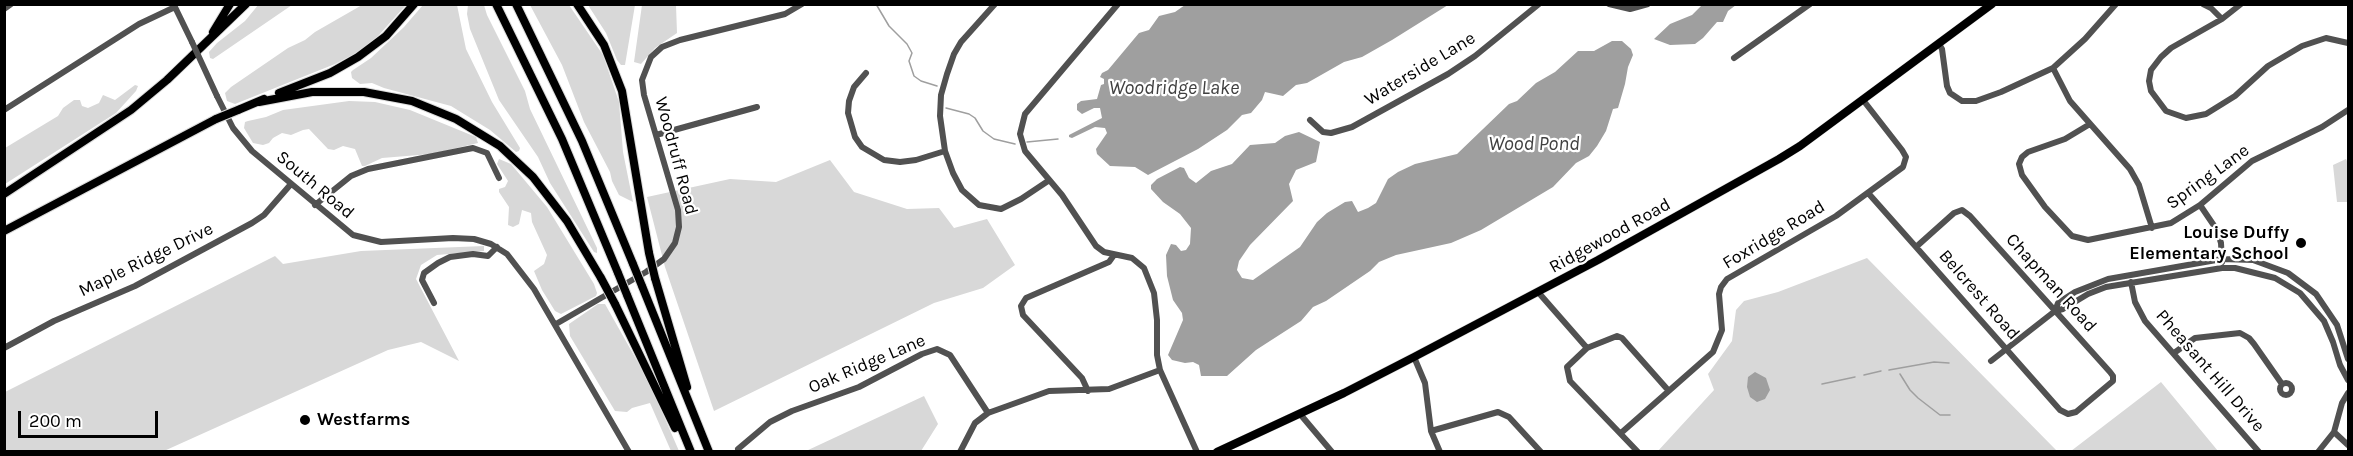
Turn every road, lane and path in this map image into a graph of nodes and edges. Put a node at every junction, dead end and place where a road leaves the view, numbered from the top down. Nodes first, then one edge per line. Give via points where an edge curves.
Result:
1 (11, 4) edge
2 (230, 4) edge
3 (246, 4) edge
4 (414, 4) edge
5 (496, 4) edge
6 (516, 4) edge
7 (577, 4) edge
8 (802, 4) edge
9 (995, 4) edge
10 (1118, 4) edge
11 (1539, 4) edge
12 (1609, 4) edge
13 (1648, 4) edge
14 (1810, 4) edge
15 (1992, 4) edge
16 (2116, 4) edge
17 (2203, 4) edge
18 (2241, 4) edge
19 (175, 6) edge
20 (4, 9) edge
21 (2222, 19) junction
22 (206, 43) junction
23 (2349, 43) edge
24 (1939, 44) junction
25 (1734, 58) dead end
26 (2053, 68) junction
27 (866, 73) dead end
28 (1863, 100) junction
29 (259, 102) junction
30 (757, 107) dead end
31 (4, 110) edge
32 (2349, 110) edge
33 (1310, 120) dead end
34 (2090, 124) junction
35 (656, 135) junction
36 (945, 151) junction
37 (499, 178) dead end
38 (1048, 181) junction
39 (291, 184) junction
40 (4, 194) edge
41 (1869, 194) junction
42 (315, 205) junction
43 (2200, 205) junction
44 (2152, 228) junction
45 (4, 231) edge
46 (497, 247) junction
47 (1916, 247) junction
48 (1114, 255) junction
49 (2222, 259) junction
50 (2222, 268) junction
51 (2130, 275) junction
52 (2131, 284) junction
53 (1538, 292) junction
54 (434, 303) dead end
55 (2055, 310) junction
56 (556, 324) junction
57 (4, 348) edge
58 (1587, 348) junction
59 (2007, 350) junction
60 (2174, 353) junction
61 (1414, 357) junction
62 (2349, 359) edge
63 (1991, 361) dead end
64 (1160, 370) junction
65 (2349, 380) edge
66 (2282, 384) dead end
67 (1668, 390) junction
68 (1088, 391) junction
69 (2349, 393) edge
70 (688, 400) junction
71 (988, 413) junction
72 (1299, 414) junction
73 (2068, 414) joint
74 (1431, 431) junction
75 (2334, 432) junction
76 (1621, 433) junction
77 (2349, 444) edge
78 (738, 449) dead end
79 (629, 452) edge
80 (686, 452) edge
81 (691, 452) edge
82 (709, 452) edge
83 (960, 452) edge
84 (1197, 452) edge
85 (1217, 452) edge
86 (1332, 452) edge
87 (1440, 452) edge
88 (1541, 452) edge
89 (1638, 452) edge
90 (2259, 452) edge
91 (2318, 452) edge

1 - 20 street
2 - 22 highway
3 - 22 highway
4 - 29 highway via 386,36 358,57
5 - 81 highway, bridge via 562,138
6 - 70 highway, bridge via 586,151
7 - 70 highway, bridge via 604,45 622,91 649,253
8 - 35 street, Woodruff Road via 785,14 662,47 642,80
9 - 36 street via 961,42 946,74 940,116
10 - 38 street via 1025,114 1020,134 1025,151
11 - 33 street, Waterside Lane via 1448,74 1352,127 1323,132
12 - 13 street via 1630,9
14 - 25 street
15 - 24 main road, Ridgewood Road
16 - 26 street
17 - 21 street
18 - 21 street
19 - 31 street via 138,24
19 - 39 street, South Road, bridge via 231,124 243,141
21 - 23 street via 2171,48 2151,70 2151,91 2166,111 2195,117 2217,109 2268,66 2302,46 2326,38
22 - 40 highway via 121,118
24 - 26 street via 1947,86 1962,101 1976,101 2001,92
24 - 28 main road, Ridgewood Road
26 - 34 street via 2070,101
27 - 36 street via 854,87 848,113 862,147 885,160 900,162
28 - 41 street, Foxridge Road via 1906,157 1903,167
28 - 53 main road, Ridgewood Road via 1779,159
29 - 45 highway, bridge via 216,119
29 - 80 highway, bridge via 312,92 364,92 412,101 456,118 500,146 533,177 567,221 650,371
30 - 35 street
32 - 43 street, Spring Lane via 2252,161
34 - 44 street via 2139,184
34 - 44 street, Spring Lane via 2065,139 2028,152 2019,164 2022,175 2045,207 2076,239
35 - 56 street, Woodruff Road via 680,219 675,243 664,259 646,272
36 - 38 street via 962,190 979,205 1001,208
37 - 42 street via 487,153 473,148 368,169 351,176
38 - 48 street via 1096,246
39 - 42 street, South Road
39 - 57 street, Maple Ridge Drive via 252,223 135,286 54,321
41 - 47 street, Belcrest Road
41 - 67 street, Foxridge Road via 1726,279 1719,294 1723,319 1718,343 1713,352
42 - 46 street, South Road via 350,233 367,240 474,239
43 - 44 street, Spring Lane via 2171,223
43 - 49 street via 2217,230
46 - 54 street via 488,256 450,257 424,273 422,280
46 - 56 street, South Road via 521,269
47 - 55 street, Chapman Road via 1962,210
47 - 59 street, Belcrest Road
48 - 64 street via 1132,258 1144,268 1152,286
48 - 68 street via 1109,261 1026,298 1021,306 1023,315 1082,378
49 - 50 street
49 - 51 street
49 - 62 street via 2253,260 2302,282 2333,316
50 - 52 street
50 - 65 street via 2262,273 2300,293 2324,321
51 - 52 street, Pheasant Hill Drive
51 - 55 street via 2075,292 2058,303
52 - 55 street via 2106,287
52 - 60 street, Pheasant Hill Drive via 2139,311
53 - 58 street
53 - 61 main road, Ridgewood Road
55 - 59 street
55 - 73 street, Chapman Road via 2113,376 2109,385
56 - 79 street, South Road
58 - 67 street via 1617,336 1622,338
58 - 76 street via 1567,367 1570,381
59 - 63 street
59 - 73 street, Belcrest Road via 2060,410
60 - 66 street via 2195,338 2240,333 2254,344
60 - 90 street, Pheasant Hill Drive
61 - 72 main road, Ridgewood Road
61 - 74 street via 1425,382
64 - 68 street via 1109,390
64 - 84 street
67 - 76 street, Foxridge Road
68 - 71 street via 1049,391
69 - 75 street
70 - 82 highway
71 - 78 street, Oak Ridge Lane via 951,354 937,349 859,387 770,422
71 - 83 street via 975,423
72 - 85 main road, Ridgewood Road
72 - 86 street
74 - 87 street
74 - 88 street via 1498,412 1509,417
75 - 77 street
75 - 91 street
76 - 89 street

